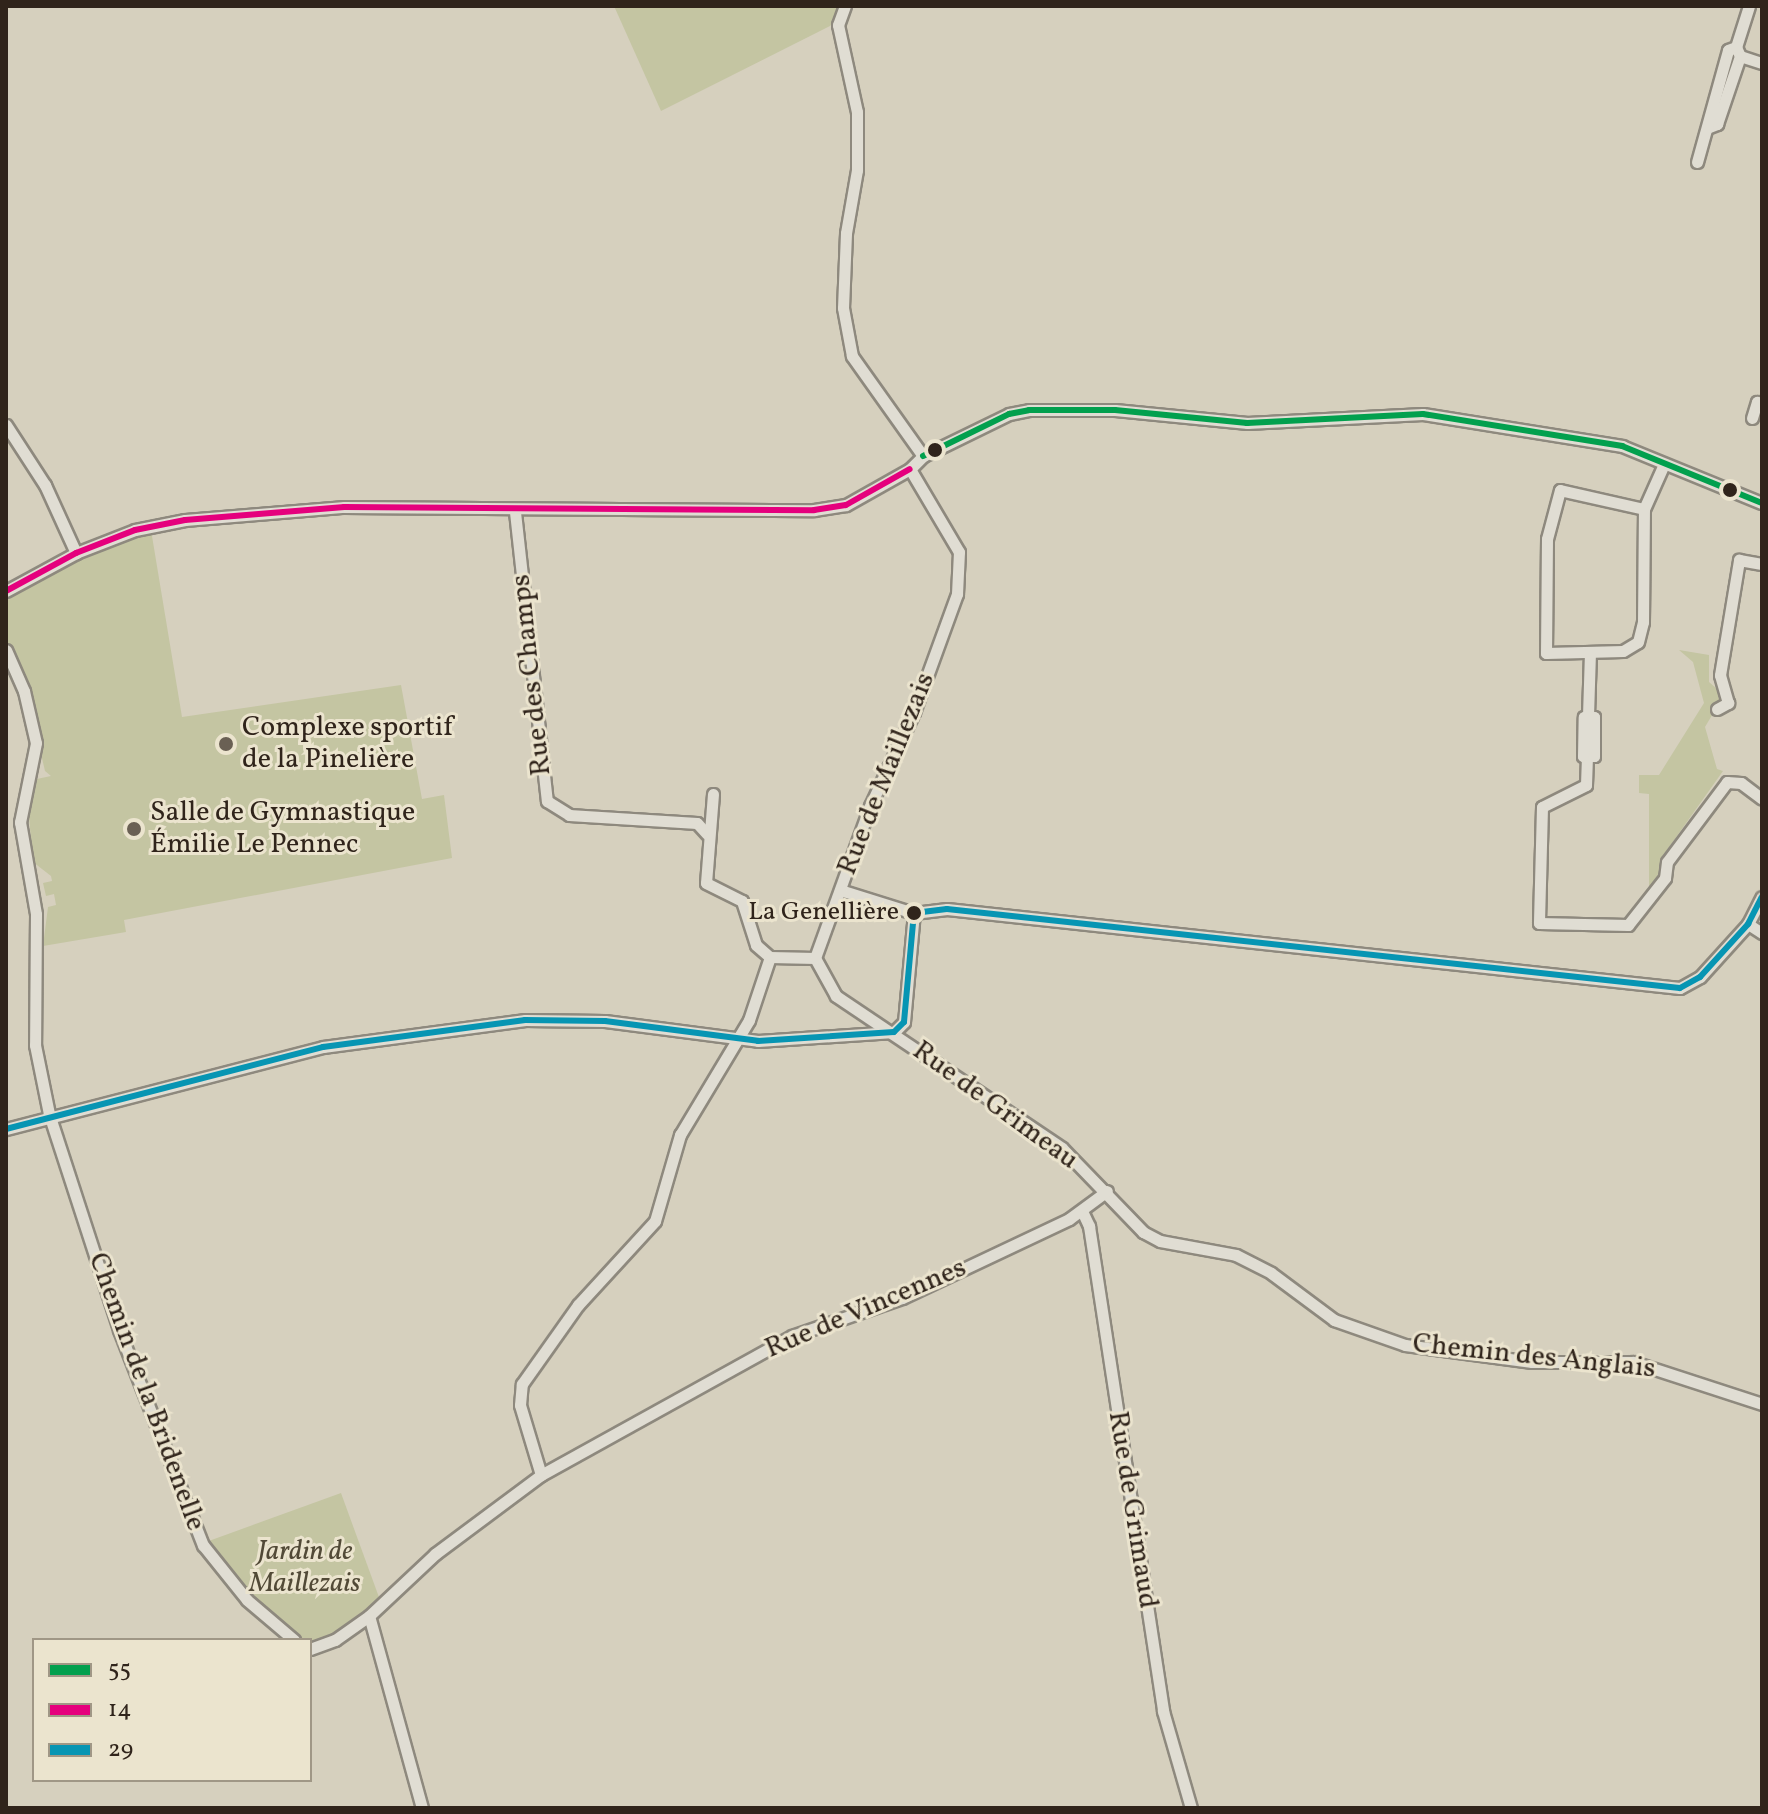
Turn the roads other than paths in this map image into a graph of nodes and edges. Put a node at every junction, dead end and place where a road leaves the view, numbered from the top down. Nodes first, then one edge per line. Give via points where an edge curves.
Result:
1 (845, 6) edge
2 (1750, 6) edge
3 (1762, 10) edge
4 (1738, 52) junction
5 (1762, 63) edge
6 (1697, 162) dead end
7 (1762, 404) edge
8 (1752, 418) dead end
9 (6, 425) edge
10 (923, 456) junction
11 (1664, 464) junction
12 (910, 469) junction
13 (1762, 503) edge
14 (1644, 509) junction
15 (515, 512) junction
16 (76, 553) junction
17 (1762, 564) edge
18 (6, 591) edge
19 (6, 650) edge
20 (1590, 652) junction
21 (1717, 709) dead end
22 (713, 794) dead end
23 (1762, 799) edge
24 (707, 834) junction
25 (840, 890) junction
26 (1762, 897) edge
27 (1540, 906) junction
28 (914, 913) junction
29 (1555, 923) junction
30 (1748, 924) junction
31 (1762, 933) edge
32 (770, 957) junction
33 (815, 958) junction
34 (894, 1032) junction
35 (738, 1040) junction
36 (49, 1114) junction
37 (6, 1129) edge
38 (1107, 1191) junction
39 (1082, 1211) junction
40 (1762, 1404) edge
41 (541, 1475) junction
42 (369, 1616) junction
43 (292, 1638) edge
44 (312, 1648) edge
45 (422, 1808) edge
46 (1191, 1808) edge

1 - 10 street via 838,25 857,112 857,170 846,233 843,308 852,356
2 - 3 street
2 - 4 street
4 - 5 street
4 - 6 street via 1728,50
7 - 8 street via 1757,402
9 - 16 street via 45,485
10 - 11 street via 1009,414 1055,408 1247,423 1423,414 1622,446
10 - 12 street
11 - 13 street
11 - 14 street
12 - 15 street via 846,505 814,510
12 - 25 street, Rue de Maillezais via 959,552 957,594
14 - 20 street via 1643,622 1638,642 1623,651
14 - 20 street via 1560,490 1547,539 1546,653
15 - 16 street via 344,507 185,520 135,530
15 - 24 street, Rue des Champs via 547,801 555,811 569,815 697,823
16 - 18 street
17 - 21 street via 1739,560 1720,675 1728,703
19 - 36 street, Chemin de la Bridenelle via 24,691 36,743 20,822 37,925 32,999
20 - 27 street via 1588,717 1594,717 1594,756 1587,756 1586,785 1542,807
22 - 24 street
23 - 29 street via 1741,783 1727,782 1628,925
24 - 32 street via 706,883 742,901 756,945
25 - 28 street
25 - 33 street, Rue de Maillezais
26 - 30 street
27 - 29 street
27 - 29 street via 1539,923
28 - 30 street via 947,909 1680,988 1700,977
28 - 34 street via 904,1022
30 - 31 street
32 - 33 street
32 - 35 street
33 - 34 street, Rue de Grimeau via 836,996
34 - 35 street
34 - 38 street, Rue de Grimeau via 1062,1148
35 - 36 street via 605,1021 525,1020 323,1047
35 - 41 street via 680,1135 661,1209 646,1235 578,1305 522,1384 520,1405
36 - 37 street
36 - 43 street, Chemin de la Bridenelle via 119,1330 203,1545 247,1600
38 - 39 street, Rue de Vincennes
38 - 40 street, Chemin des Anglais via 1143,1232 1257,1264 1355,1330 1405,1345 1488,1358 1633,1362
39 - 41 street, Rue de Vincennes via 902,1298 792,1336
39 - 46 street, Rue de Grimaud via 1089,1226 1163,1711
41 - 42 street via 435,1554
42 - 44 street via 335,1640
42 - 45 street

